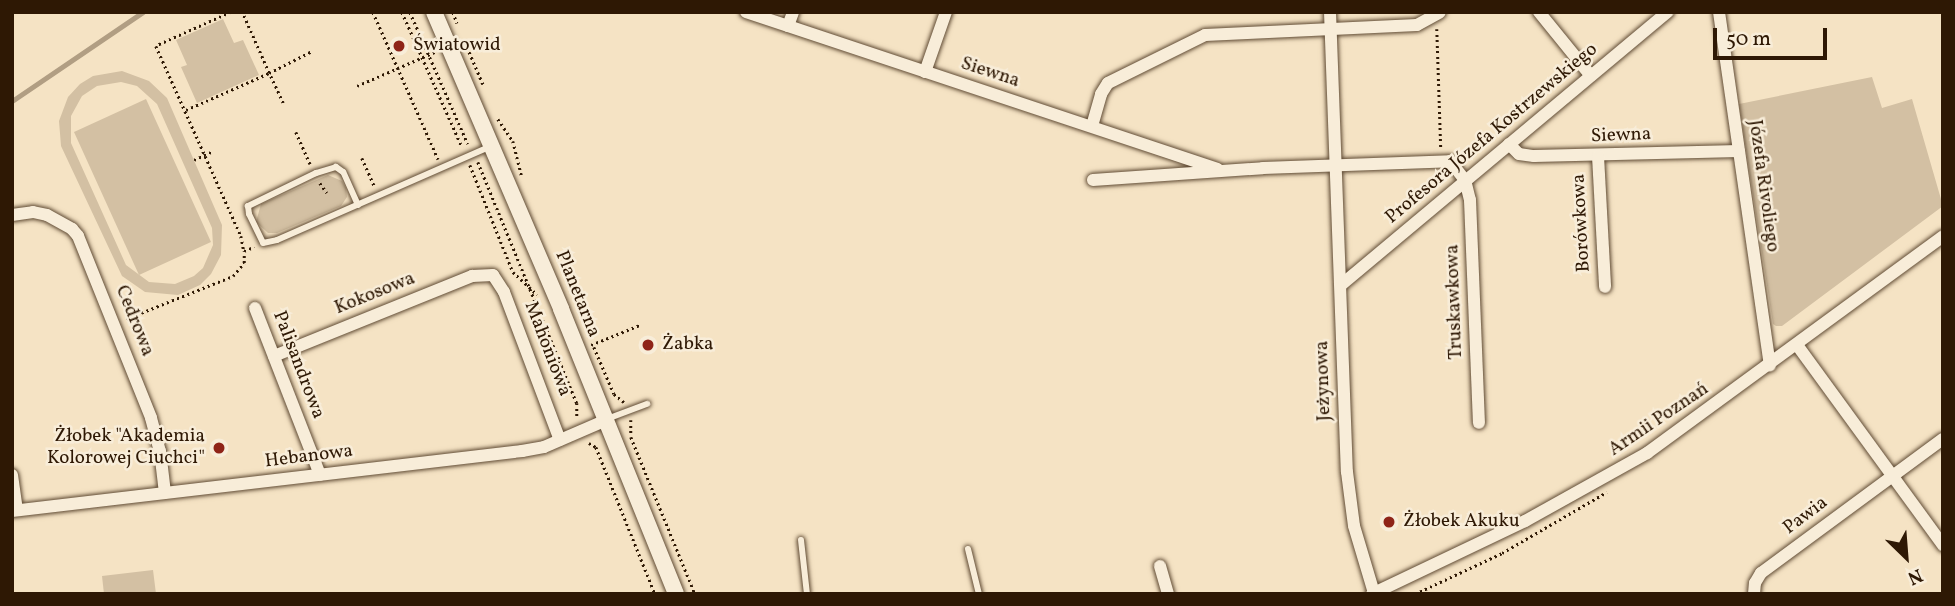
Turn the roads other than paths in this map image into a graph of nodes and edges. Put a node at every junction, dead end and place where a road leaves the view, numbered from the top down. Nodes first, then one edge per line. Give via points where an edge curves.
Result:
1 (434, 12) edge
2 (746, 12) edge
3 (793, 12) edge
4 (947, 12) edge
5 (1330, 12) edge
6 (1539, 12) edge
7 (1668, 12) edge
8 (1718, 12) edge
9 (1438, 14) edge
10 (788, 26) junction
11 (1331, 29) junction
12 (925, 72) junction
13 (1591, 76) junction
14 (1092, 126) junction
15 (1509, 144) junction
16 (492, 146) junction
17 (1738, 151) junction
18 (1598, 156) junction
19 (1337, 164) junction
20 (1223, 171) junction
21 (1093, 180) dead end
22 (1465, 180) junction
23 (358, 205) junction
24 (12, 215) edge
25 (1943, 236) edge
26 (493, 275) joint
27 (1341, 285) junction
28 (1605, 287) dead end
29 (255, 308) dead end
30 (1797, 345) junction
31 (274, 356) junction
32 (1770, 365) junction
33 (647, 404) dead end
34 (606, 420) junction
35 (1479, 423) dead end
36 (1943, 439) edge
37 (560, 440) junction
38 (12, 475) edge
39 (320, 475) junction
40 (1891, 476) junction
41 (165, 493) junction
42 (14, 511) edge
43 (801, 540) dead end
44 (1943, 545) edge
45 (968, 549) dead end
46 (1160, 566) dead end
47 (1373, 593) edge
48 (676, 594) edge
49 (807, 594) edge
50 (979, 594) edge
51 (1168, 594) edge
52 (1754, 594) edge

1 - 16 street, Planetarna
2 - 10 street, Siewna
3 - 10 street
4 - 12 street
5 - 11 street, Jeżynowa
6 - 13 street
7 - 13 street, Profesora Józefa Kostrzewskiego
8 - 17 street, Józefa Rivoliego
9 - 11 street via 1417,25
10 - 12 street, Siewna
11 - 14 street via 1205,35 1108,83
11 - 19 street, Jeżynowa
12 - 14 street, Siewna
13 - 15 street, Profesora Józefa Kostrzewskiego
14 - 20 street, Siewna
15 - 18 street, Siewna via 1524,155
15 - 22 street, Profesora Józefa Kostrzewskiego
16 - 23 lane
16 - 34 street, Planetarna
17 - 18 street, Siewna
17 - 32 street, Józefa Rivoliego
18 - 28 street, Borówkowa
19 - 20 street, Siewna
19 - 22 street, Siewna via 1450,161
19 - 27 street, Jeżynowa
20 - 21 street, Siewna
22 - 27 street, Profesora Józefa Kostrzewskiego
22 - 35 street, Truskawkowa via 1470,200
23 - 23 lane via 336,167 248,206 263,243
24 - 41 street, Cedrowa via 47,215 78,236 151,418
25 - 30 street, Armii Poznań
26 - 31 street, Kokosowa via 472,276
26 - 37 street, Mahoniowa via 505,292
27 - 47 street, Jeżynowa via 1349,503
29 - 31 street, Palisandrowa
30 - 32 street, Armii Poznań
30 - 40 street
31 - 39 street, Palisandrowa
32 - 47 street, Armii Poznań via 1611,475
33 - 34 lane
34 - 37 street, Hebanowa
34 - 48 street, Planetarna
36 - 40 street, Pawia
37 - 39 street, Hebanowa via 522,451
38 - 42 street
39 - 41 street, Hebanowa
40 - 44 street
40 - 52 street, Pawia via 1761,573
41 - 42 street, Hebanowa
43 - 49 lane
45 - 50 lane
46 - 51 street

